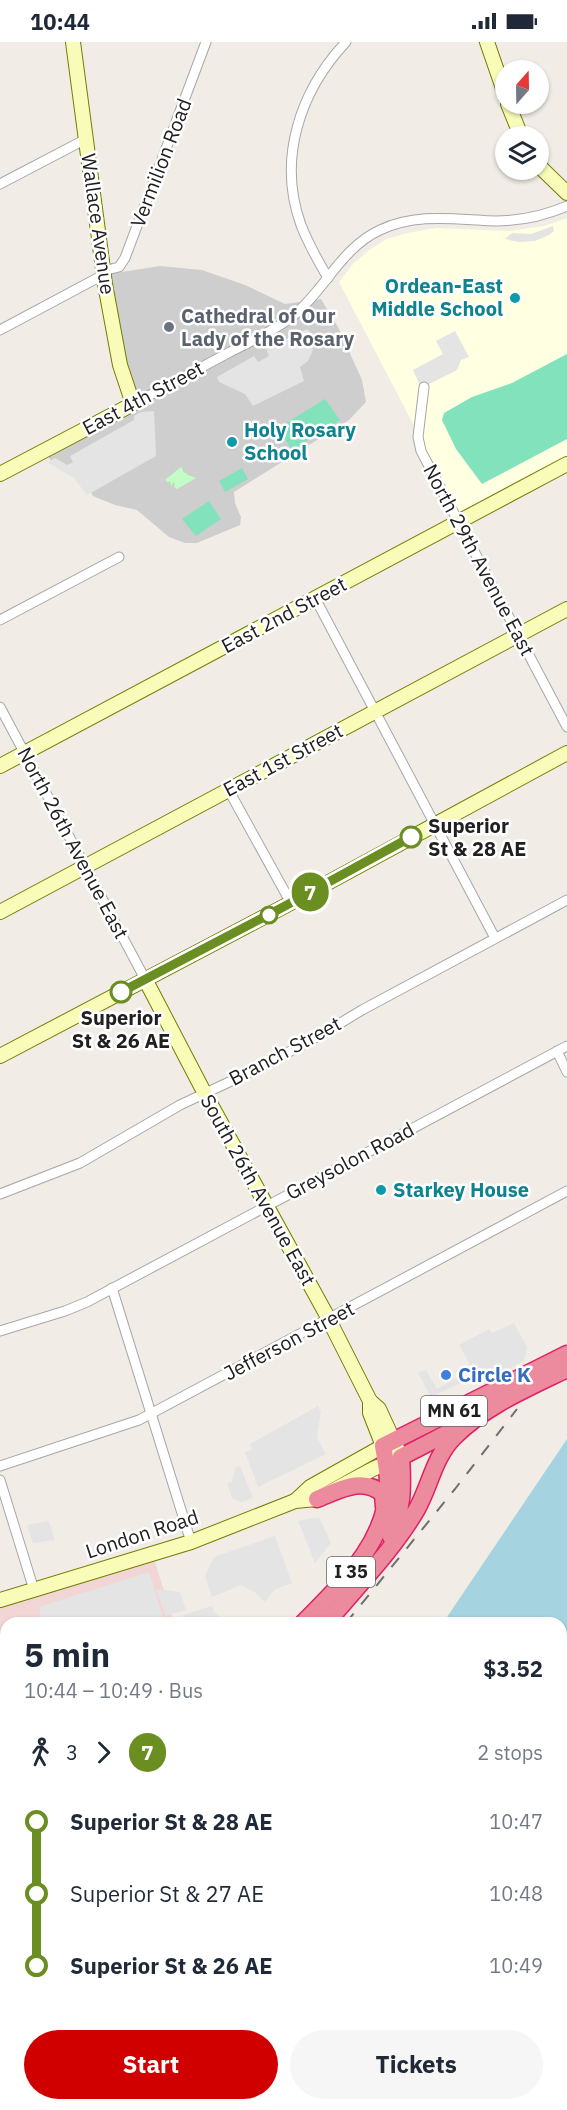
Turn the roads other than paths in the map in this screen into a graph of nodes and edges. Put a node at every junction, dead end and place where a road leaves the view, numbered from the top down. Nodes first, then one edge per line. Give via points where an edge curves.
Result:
1 (73, 42) edge
2 (206, 42) edge
3 (346, 42) edge
4 (487, 42) edge
5 (495, 65) edge
6 (86, 140) junction
7 (549, 176) edge
8 (0, 184) edge
9 (567, 193) edge
10 (567, 206) edge
11 (103, 273) junction
12 (328, 278) junction
13 (0, 330) edge
14 (424, 387) dead end
15 (133, 404) junction
16 (567, 464) edge
17 (0, 474) edge
18 (459, 521) junction
19 (119, 557) dead end
20 (315, 598) junction
21 (567, 609) edge
22 (0, 620) edge
23 (518, 635) junction
24 (0, 707) edge
25 (374, 711) junction
26 (567, 727) edge
27 (24, 752) junction
28 (567, 753) edge
29 (0, 765) edge
30 (228, 789) junction
31 (434, 825) junction
32 (85, 866) junction
33 (567, 900) edge
34 (291, 903) junction
35 (0, 912) edge
36 (495, 938) junction
37 (145, 979) junction
38 (567, 1046) edge
39 (557, 1051) junction
40 (0, 1056) edge
41 (567, 1072) edge
42 (204, 1092) junction
43 (567, 1191) edge
44 (0, 1194) edge
45 (266, 1206) junction
46 (112, 1288) junction
47 (329, 1320) junction
48 (0, 1331) edge
49 (567, 1354) edge
50 (567, 1369) edge
51 (502, 1401) junction
52 (151, 1414) junction
53 (389, 1443) junction
54 (393, 1460) junction
55 (0, 1466) edge
56 (0, 1480) edge
57 (317, 1499) junction
58 (295, 1501) junction
59 (385, 1511) junction
60 (191, 1542) junction
61 (378, 1562) junction
62 (34, 1590) junction
63 (0, 1600) edge
64 (309, 1617) edge
65 (331, 1617) edge

1 - 6 street, Wallace Avenue
2 - 11 street, Vermilion Road via 125,258 119,267
3 - 12 street via 310,90 296,128 293,151 292,173 300,222
4 - 5 street
6 - 8 street
6 - 11 street, Wallace Avenue
7 - 9 street
10 - 12 street, East 4th Street via 513,220 441,217 396,224 365,238
11 - 13 street, Vermilion Road
11 - 15 street, Wallace Avenue via 120,365
12 - 15 street, East 4th Street via 281,324
14 - 18 street, North 29th Avenue East via 418,441
15 - 17 street, East 4th Street
16 - 18 street, East 2nd Street
18 - 20 street, East 2nd Street
18 - 23 street, North 29th Avenue East
19 - 22 street
20 - 25 street
20 - 27 street, East 2nd Street
21 - 23 street, East 1st Street
23 - 25 street, East 1st Street
23 - 26 street, North 29th Avenue East
24 - 27 street, North 26th Avenue East
25 - 30 street, East 1st Street
25 - 31 street
27 - 29 street, East 2nd Street
27 - 32 street, North 26th Avenue East
28 - 31 street
30 - 32 street, East 1st Street
30 - 34 street
31 - 34 street
31 - 36 street
32 - 35 street, East 1st Street
32 - 37 street, North 26th Avenue East
33 - 36 street, Branch Street
34 - 37 street
36 - 42 street, Branch Street via 259,1068
37 - 40 street
37 - 42 street, South 26th Avenue East
38 - 39 street, Greysolon Road
39 - 41 street
39 - 45 street, Greysolon Road
42 - 44 street, Branch Street via 80,1163
42 - 45 street, South 26th Avenue East
43 - 47 street, Jefferson Street
45 - 46 street, Greysolon Road
45 - 47 street, South 26th Avenue East
46 - 48 street, Greysolon Road via 75,1307
46 - 52 street
47 - 52 street, Jefferson Street
47 - 53 street, South 26th Avenue East via 370,1401 379,1409
49 - 53 highway, London Road / MN 61
50 - 51 highway, MN 61
51 - 54 highway, London Road / MN 61
51 - 61 highway via 463,1429 446,1447 417,1510
52 - 55 street, Jefferson Street via 127,1426
52 - 60 street
53 - 54 highway
53 - 58 street, London Road via 310,1487
54 - 57 street, London Road
54 - 59 highway, I 35
54 - 61 highway, I 35 via 403,1499
56 - 62 street
57 - 58 street, London Road
57 - 59 highway via 359,1484 374,1486 383,1494
58 - 60 street, London Road
59 - 64 highway, I 35 via 379,1529 346,1579
60 - 62 street, London Road
61 - 65 highway, I 35
62 - 63 street, London Road

